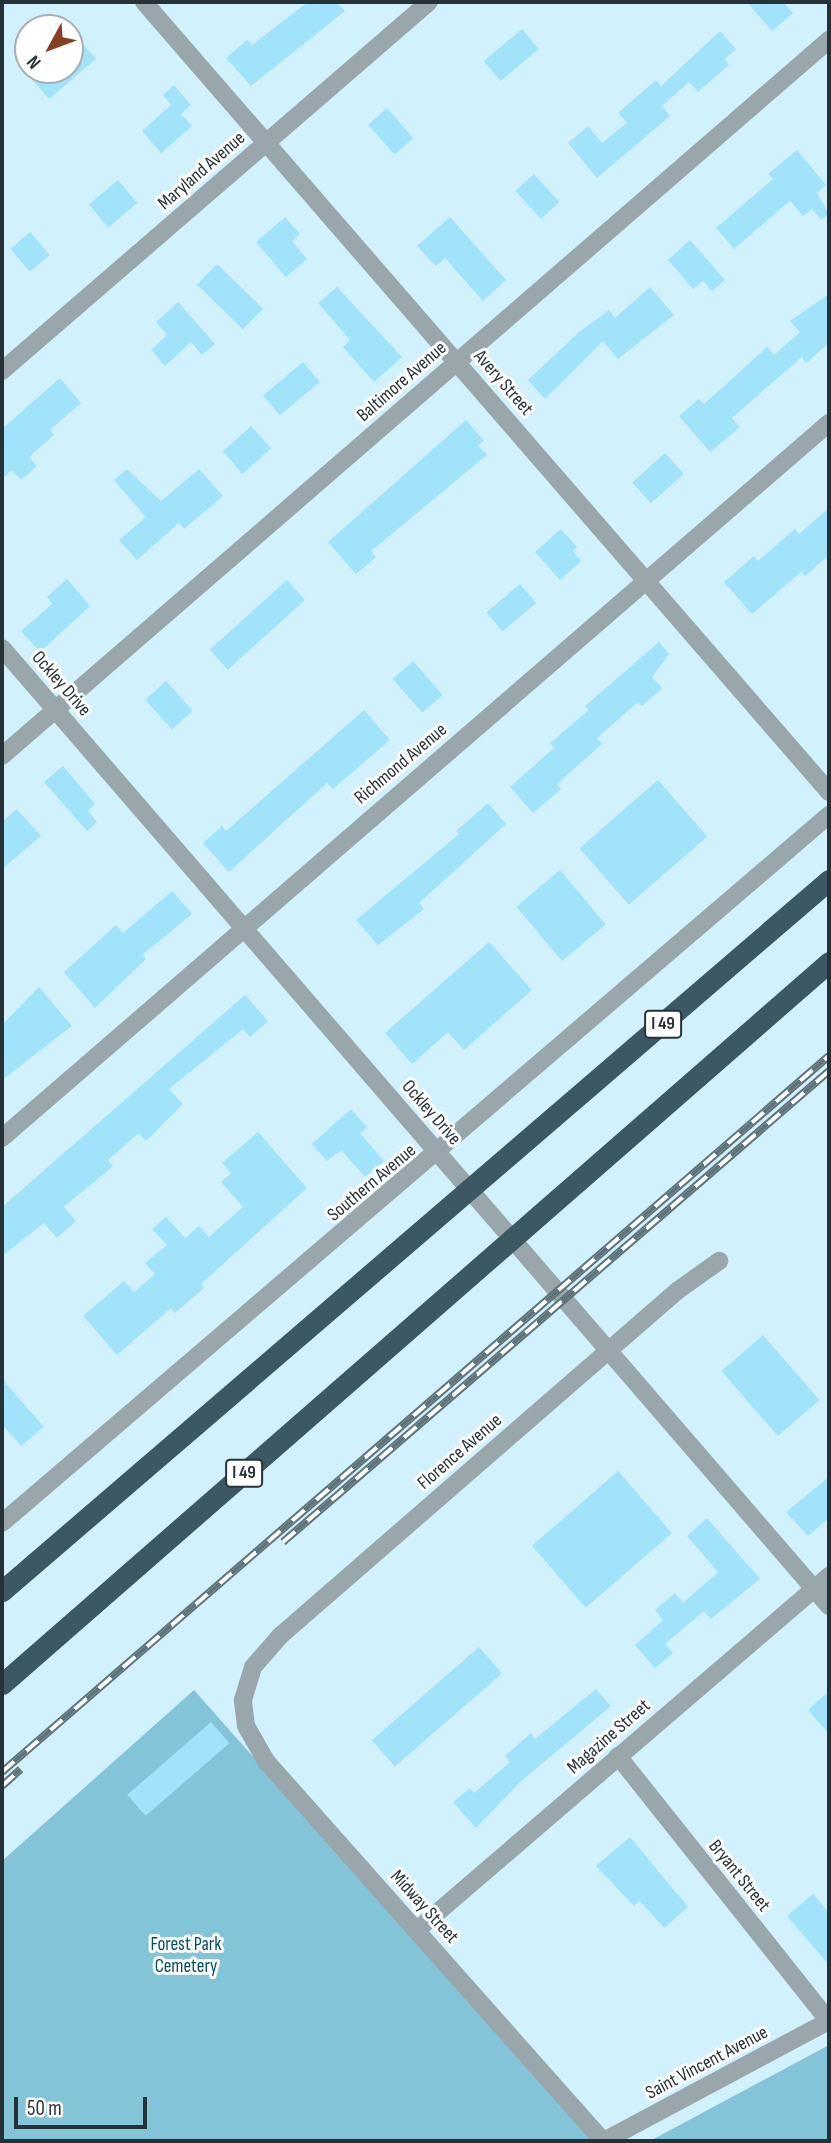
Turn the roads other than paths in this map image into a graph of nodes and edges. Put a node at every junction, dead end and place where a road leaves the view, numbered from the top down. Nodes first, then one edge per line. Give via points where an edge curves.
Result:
1 (144, 2) edge
2 (429, 2) edge
3 (829, 40) edge
4 (267, 143) junction
5 (457, 362) junction
6 (2, 371) edge
7 (829, 423) edge
8 (649, 582) junction
9 (2, 648) edge
10 (55, 710) junction
11 (2, 756) edge
12 (829, 792) edge
13 (829, 815) edge
14 (829, 880) edge
15 (244, 928) junction
16 (829, 962) edge
17 (2, 1139) edge
18 (439, 1154) junction
19 (719, 1261) dead end
20 (608, 1352) junction
21 (2, 1523) edge
22 (829, 1576) edge
23 (814, 1589) junction
24 (2, 1591) edge
25 (829, 1606) edge
26 (2, 1684) edge
27 (245, 1688) joint
28 (618, 1756) junction
29 (417, 1930) junction
30 (829, 2021) edge
31 (603, 2141) edge

1 - 4 street, Avery Street
2 - 4 street, Maryland Avenue
3 - 5 street, Baltimore Avenue
4 - 5 street, Avery Street
4 - 6 street, Maryland Avenue
5 - 8 street, Avery Street
5 - 10 street, Baltimore Avenue
7 - 8 street, Richmond Avenue
8 - 12 street, Avery Street
8 - 15 street, Richmond Avenue
9 - 10 street, Ockley Drive
10 - 11 street, Baltimore Avenue
10 - 15 street, Ockley Drive
13 - 18 street, Southern Avenue
14 - 24 highway, I 49
15 - 17 street, Richmond Avenue
15 - 18 street, Ockley Drive
16 - 26 highway, I 49
18 - 20 street, Ockley Drive
18 - 21 street, Southern Avenue
19 - 20 street, Florence Avenue
20 - 23 street, Ockley Drive
20 - 27 street, Florence Avenue via 279,1636 253,1667
22 - 23 street, Magazine Street
23 - 25 street, Ockley Drive
23 - 28 street, Magazine Street
27 - 29 street, Midway Street via 246,1726 257,1749
28 - 29 street, Magazine Street
28 - 30 street, Bryant Street
29 - 31 street, Midway Street
30 - 31 street, Saint Vincent Avenue

